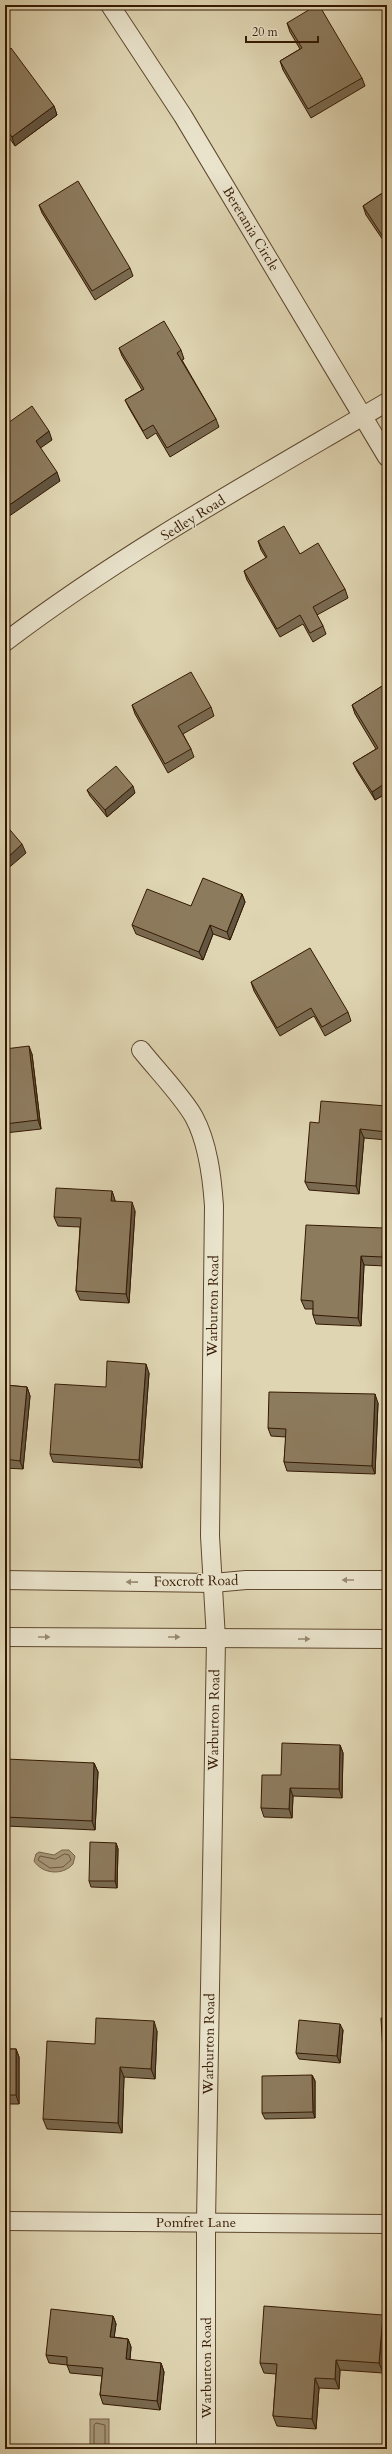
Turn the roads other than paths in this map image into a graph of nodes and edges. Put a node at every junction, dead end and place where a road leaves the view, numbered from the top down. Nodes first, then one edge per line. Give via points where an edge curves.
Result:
1 (110, 5) edge
2 (387, 402) edge
3 (363, 416) junction
4 (387, 457) edge
5 (5, 642) edge
6 (141, 1050) dead end
7 (5, 1580) edge
8 (387, 1580) edge
9 (213, 1583) junction
10 (5, 1637) edge
11 (216, 1639) junction
12 (387, 1639) edge
13 (5, 2221) edge
14 (206, 2222) junction
15 (387, 2224) edge
16 (206, 2449) edge

1 - 3 street, Beretania Circle via 183,116
2 - 3 street, Sedley Road
3 - 4 street, Beretania Circle
3 - 5 street, Sedley Road via 203,511 56,603
6 - 9 street, Warburton Road via 194,1117 206,1149 213,1187 210,1522
9 -> 7 street, Foxcroft Road
8 -> 9 street, Foxcroft Road via 246,1580
9 - 11 street, Warburton Road
10 -> 11 street
11 -> 12 street
11 - 14 street, Warburton Road
13 - 14 street, Pomfret Lane
14 - 15 street, Pomfret Lane
14 - 16 street, Warburton Road

